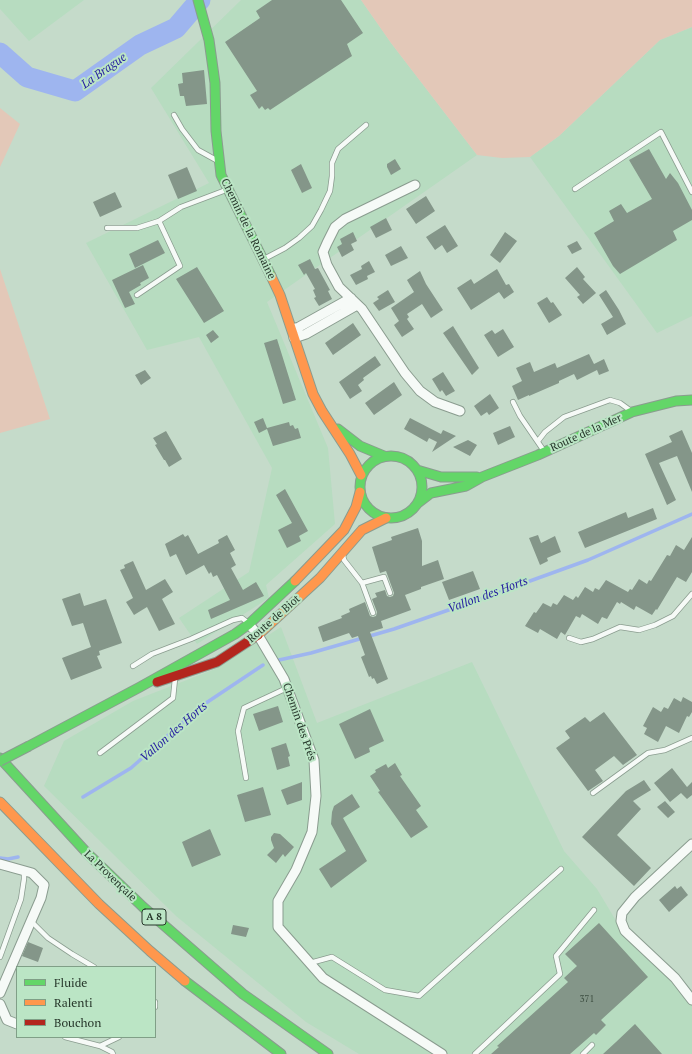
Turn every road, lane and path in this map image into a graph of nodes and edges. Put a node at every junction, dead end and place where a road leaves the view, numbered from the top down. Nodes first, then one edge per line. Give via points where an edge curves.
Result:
1 (198, 0) edge
2 (174, 115) dead end
3 (366, 124) dead end
4 (219, 162) junction
5 (415, 184) dead end
6 (228, 189) junction
7 (575, 189) dead end
8 (692, 192) edge
9 (159, 221) junction
10 (107, 228) dead end
11 (263, 260) junction
12 (137, 295) dead end
13 (354, 301) junction
14 (293, 334) junction
15 (692, 400) edge
16 (513, 402) dead end
17 (460, 411) dead end
18 (632, 412) junction
19 (332, 425) junction
20 (538, 441) junction
21 (545, 451) junction
22 (384, 456) junction
23 (417, 470) junction
24 (361, 475) junction
25 (482, 477) junction
26 (360, 492) junction
27 (418, 503) junction
28 (386, 518) junction
29 (343, 548) junction
30 (362, 583) junction
31 (390, 593) dead end
32 (692, 594) edge
33 (373, 613) dead end
34 (249, 624) junction
35 (258, 636) junction
36 (569, 638) dead end
37 (219, 642) junction
38 (199, 660) dead end
39 (193, 664) dead end
40 (133, 666) dead end
41 (175, 677) junction
42 (140, 687) junction
43 (287, 688) junction
44 (692, 738) edge
45 (100, 753) dead end
46 (0, 758) edge
47 (0, 761) edge
48 (246, 778) dead end
49 (594, 793) dead end
50 (0, 802) edge
51 (692, 844) edge
52 (0, 864) edge
53 (561, 869) dead end
54 (24, 870) junction
55 (594, 910) dead end
56 (31, 921) junction
57 (0, 957) edge
58 (309, 963) junction
59 (92, 966) edge
60 (0, 993) edge
61 (692, 1000) edge
62 (0, 1004) edge
63 (16, 1024) edge
64 (69, 1038) edge
65 (117, 1038) edge
66 (592, 1045) dead end
67 (100, 1046) junction
68 (113, 1054) edge
69 (281, 1054) edge
70 (328, 1054) edge
71 (442, 1054) edge
72 (475, 1054) edge
73 (583, 1054) edge

1 - 4 main road, Chemin de la Romaine via 209,40 215,83
2 - 4 lane via 198,150
3 - 11 lane via 338,149 332,163 330,191 312,226 285,248
4 - 6 main road, Chemin de la Romaine via 221,175
5 - 13 street via 345,218 335,227 326,242 323,252 327,265 339,287
6 - 9 lane via 181,207
6 - 11 main road, Chemin de la Romaine
7 - 8 lane via 661,132
9 - 10 lane via 138,228
9 - 12 lane via 180,266
11 - 14 main road, Chemin de la Romaine via 280,295
13 - 14 street via 299,327
13 - 17 street via 362,308 420,391 435,402
14 - 19 main road, Chemin de la Romaine via 313,394
15 - 18 main road, Route de la Mer via 676,401
16 - 20 lane
18 - 20 lane via 620,403 610,400 564,417
18 - 21 main road, Route de la Mer
19 - 22 main road, Chemin de la Romaine via 360,446
19 - 24 main road, Chemin de la Romaine
20 - 21 lane
21 - 25 main road, Route de la Mer
22 - 23 main road via 403,457
22 - 24 main road via 366,466
23 - 25 main road via 441,477
23 - 27 main road via 422,486
24 - 26 main road
25 - 27 main road via 466,486 431,493
26 - 28 main road via 369,509
26 - 34 main road, Route de Biot via 344,533
27 - 28 main road via 404,515
28 - 29 main road, Route de Biot via 362,530
29 - 30 lane via 344,560
29 - 35 main road, Route de Biot via 320,578
30 - 31 lane via 384,577
30 - 33 lane
32 - 36 lane via 673,616 655,625 639,630 620,627 581,642
34 - 35 street, Chemin des Prés
34 - 37 main road, Route de Biot
34 - 40 lane via 242,618 233,620 152,654
35 - 41 main road, Route de Biot via 217,662
35 - 43 street, Chemin des Prés
37 - 38 lane via 211,652
37 - 42 main road, Route de Biot
39 - 41 lane
41 - 42 main road, Route de Biot
41 - 45 lane via 173,698
42 - 47 main road, Route de Biot, bridge
43 - 48 lane via 244,708 238,731
43 - 58 street, Chemin des Prés via 314,760 316,796 312,832 296,870 278,901 278,927
44 - 49 lane via 665,750 648,753
46 - 70 main road, La Provençale / A 8 via 87,853 143,907 243,994
50 - 69 main road, A 8 via 99,904 150,951
51 - 61 street via 635,897 622,913 621,921 625,931 675,978
52 - 54 street
53 - 58 lane via 419,996 385,990 332,957
54 - 56 street via 32,873 44,885
54 - 57 lane via 21,899
55 - 72 lane via 556,956 560,974
56 - 59 lane via 48,938
56 - 60 street
58 - 71 street via 323,978
62 - 63 street via 7,1020
64 - 67 lane
65 - 67 lane
66 - 73 lane
67 - 68 lane

